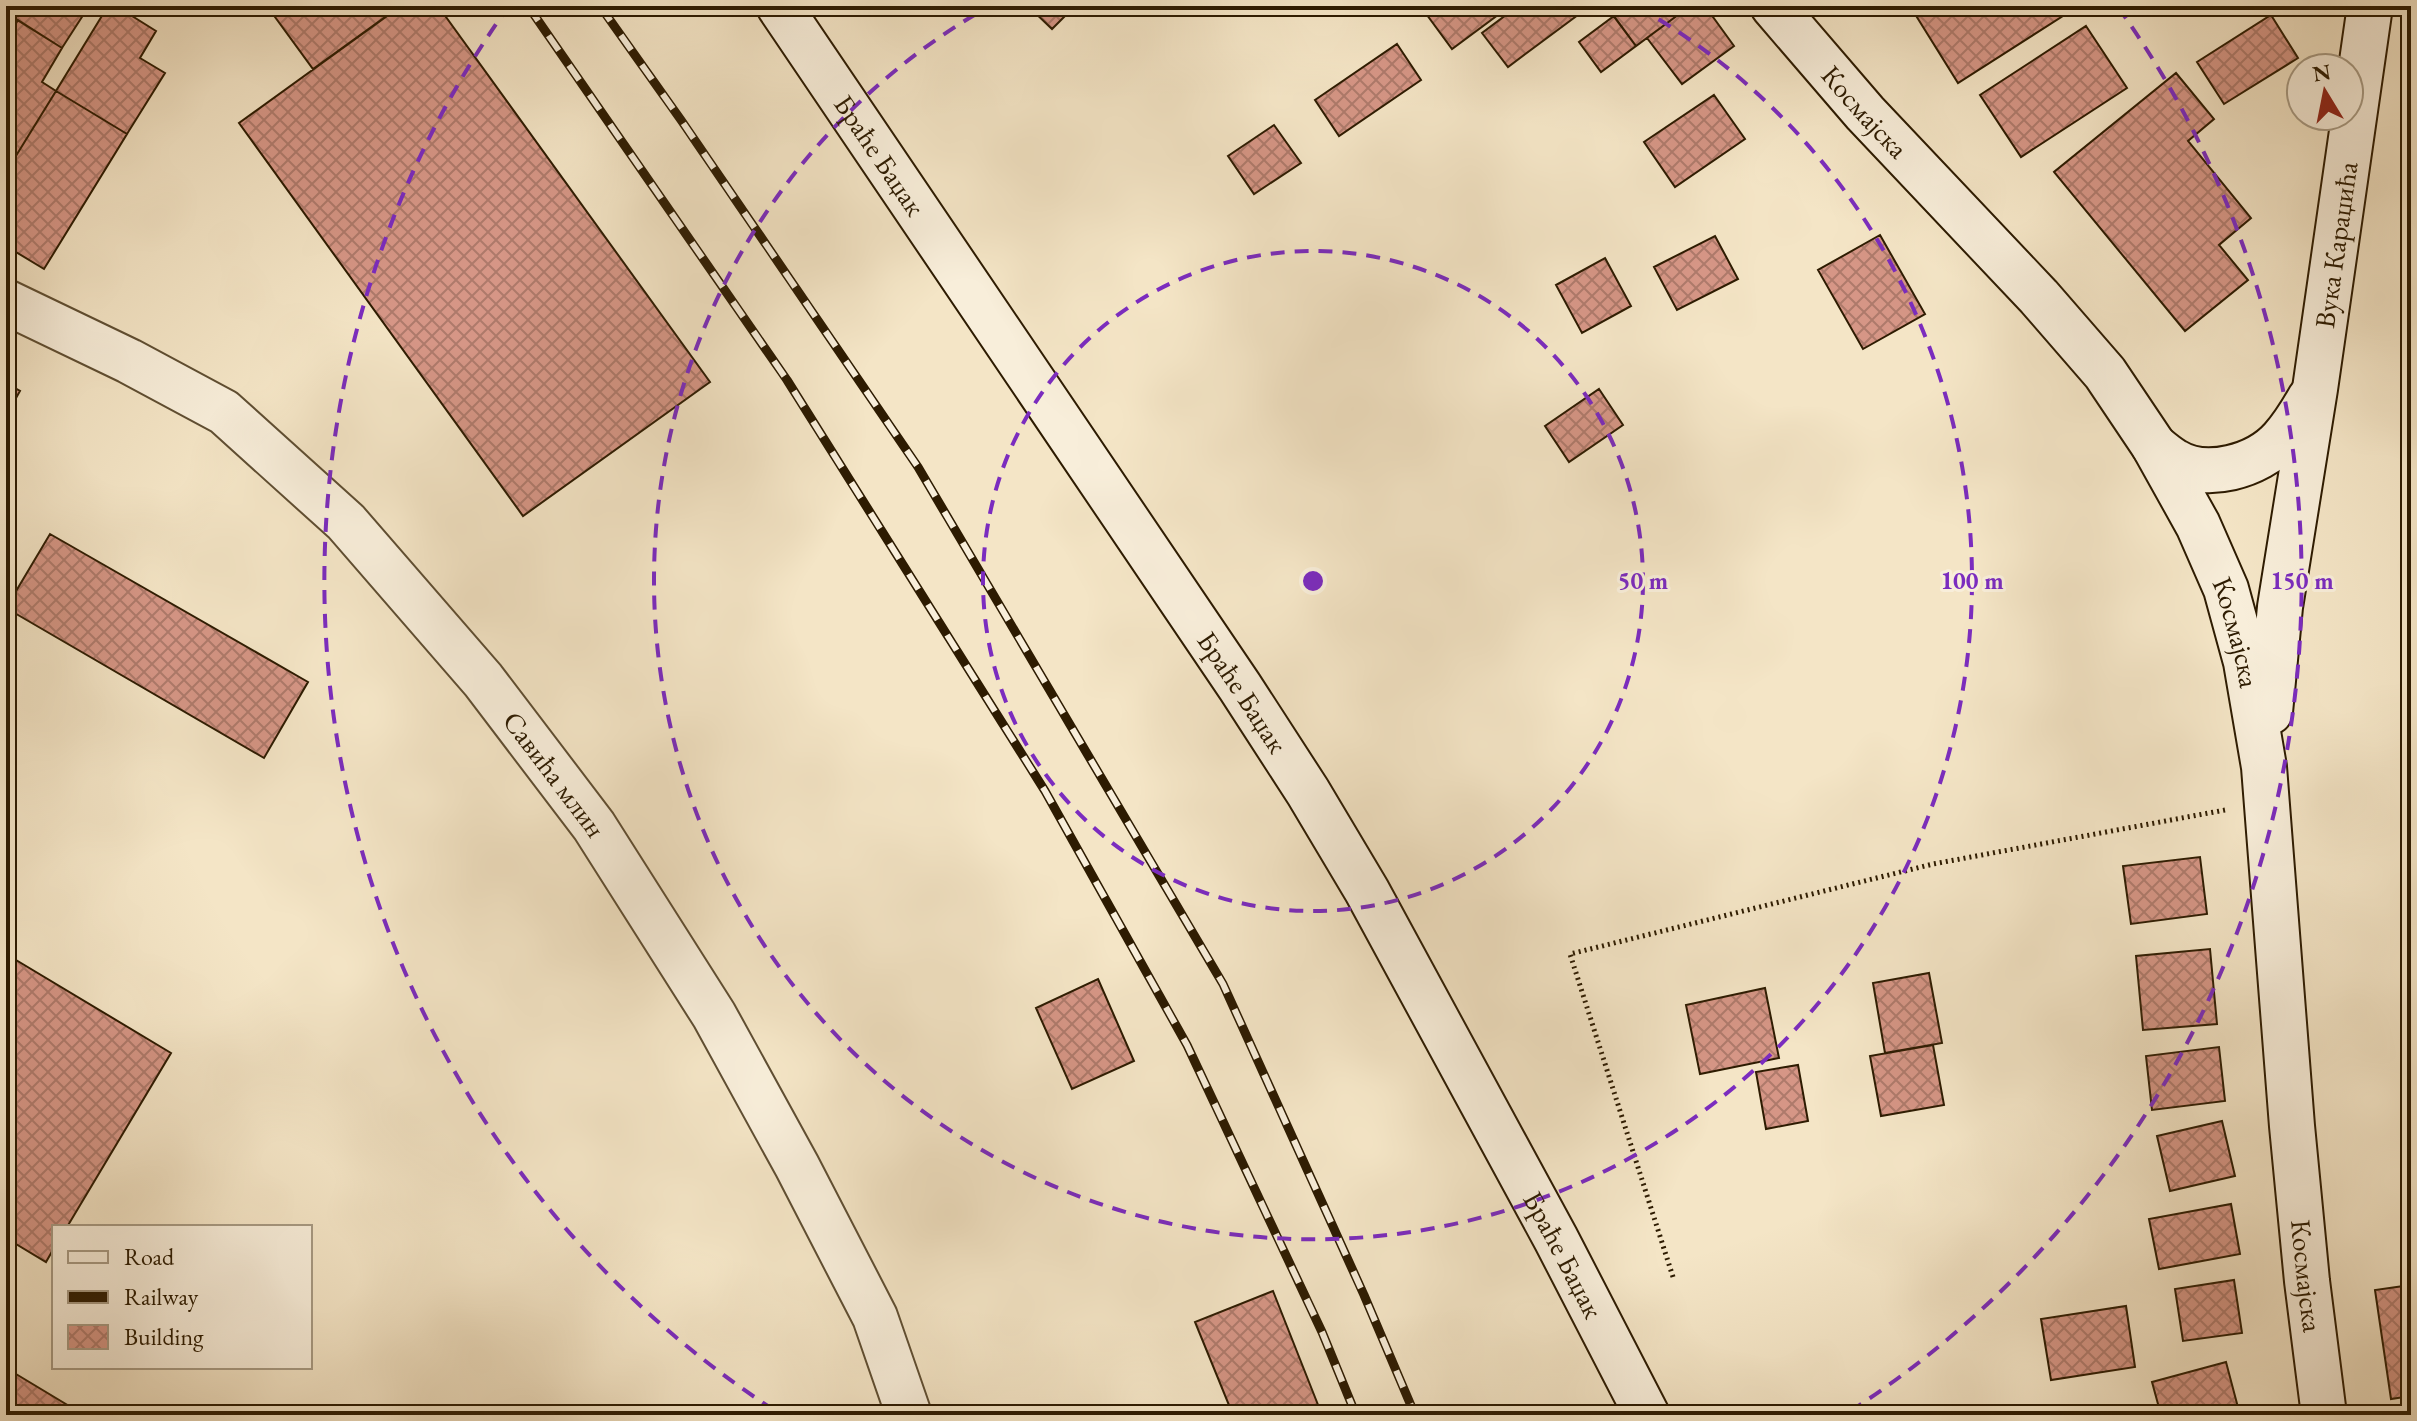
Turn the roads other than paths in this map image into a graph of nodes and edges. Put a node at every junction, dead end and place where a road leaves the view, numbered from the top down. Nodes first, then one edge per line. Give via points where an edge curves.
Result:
1 (779, 6) edge
2 (1773, 6) edge
3 (2370, 6) edge
4 (6, 302) edge
5 (2315, 389) junction
6 (2154, 446) junction
7 (2265, 785) junction
8 (909, 1415) edge
9 (1647, 1415) edge
10 (2324, 1415) edge

1 - 9 street, Браће Баџак via 1308,792 1419,986
2 - 6 street, Космајска via 1865,113 2077,338
3 - 5 street, Вука Караџића
4 - 8 street, Савића млин via 224,412 346,522 483,680 594,826 714,1015 875,1317
5 - 6 street, Вука Караџића via 2280,442 2233,467 2202,471 2176,463
5 - 7 street, Вука Караџића via 2280,607
6 - 7 street, Космајска via 2226,589 2246,662
7 - 10 street, Космајска via 2293,1141

